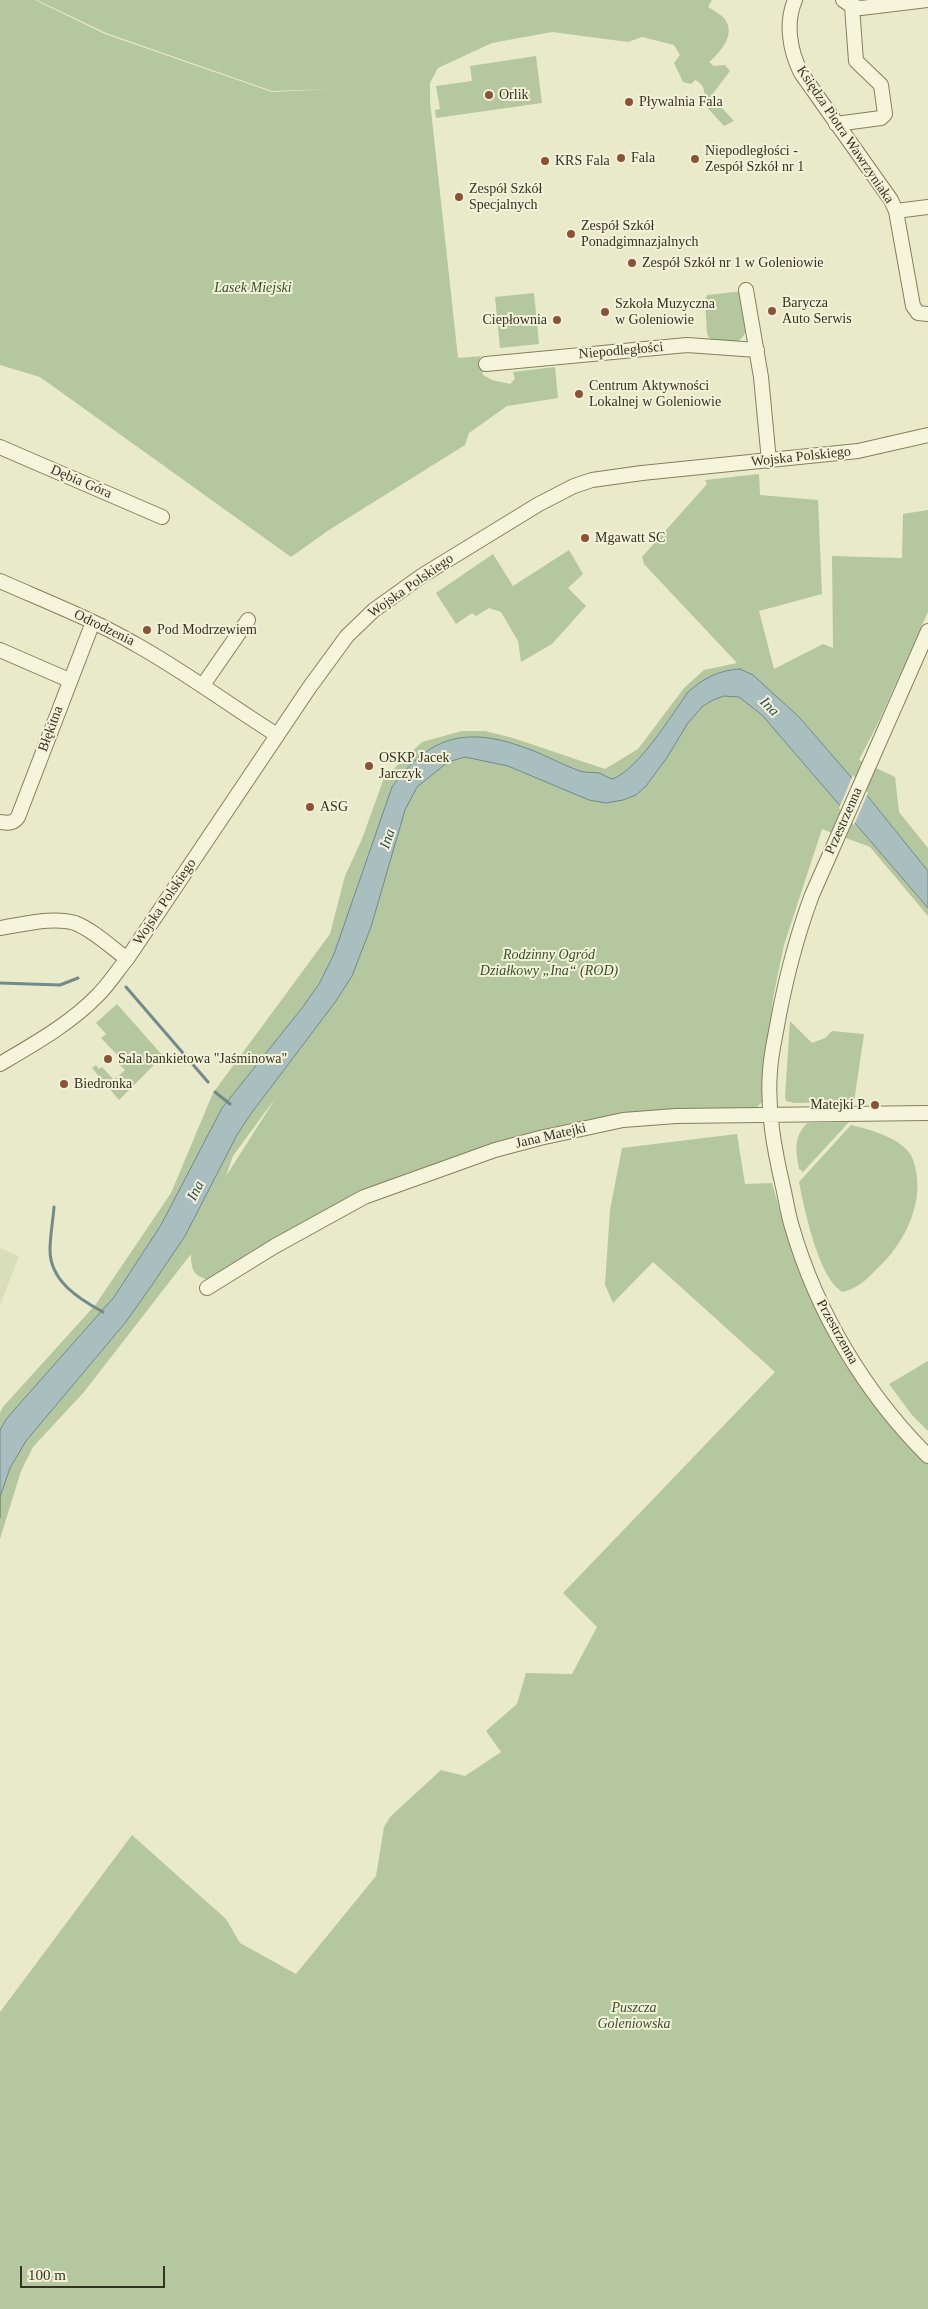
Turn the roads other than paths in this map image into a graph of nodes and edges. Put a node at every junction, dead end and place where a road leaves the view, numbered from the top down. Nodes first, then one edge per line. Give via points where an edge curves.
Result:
1 (796, 0) edge
2 (928, 0) edge
3 (847, 3) edge
4 (836, 124) junction
5 (928, 206) edge
6 (896, 211) junction
7 (746, 290) dead end
8 (928, 314) edge
9 (757, 350) junction
10 (486, 364) dead end
11 (928, 435) edge
12 (0, 447) edge
13 (769, 461) junction
14 (162, 517) dead end
15 (0, 581) edge
16 (248, 620) dead end
17 (92, 622) junction
18 (928, 631) edge
19 (0, 650) edge
20 (69, 680) junction
21 (203, 685) junction
22 (277, 735) junction
23 (0, 822) edge
24 (0, 928) edge
25 (127, 959) junction
26 (0, 1064) edge
27 (928, 1113) edge
28 (774, 1114) junction
29 (207, 1288) dead end
30 (928, 1456) edge

1 - 4 street, Księdza Piotra Wawrzyniaka via 790,23 794,60
2 - 3 street via 861,8
3 - 4 street via 856,61 881,85 885,114 881,118
4 - 6 street, Księdza Piotra Wawrzyniaka
5 - 6 street, Księdza Piotra Wawrzyniaka
6 - 8 street, Księdza Piotra Wawrzyniaka via 913,306 918,313
7 - 9 street
9 - 10 street, Niepodległości via 694,345
9 - 13 street
11 - 13 street, Wojska Polskiego via 858,451
12 - 14 street, Dębia Góra
13 - 22 street, Wojska Polskiego via 602,478 574,486 539,504 423,575 374,610 347,636
15 - 17 street, Odrodzenia
16 - 21 street
17 - 20 street, Błękitna
17 - 21 street, Odrodzenia
18 - 28 street, Przestrzenna via 799,929 770,1063
19 - 20 street
20 - 23 street, Błękitna via 18,817 14,822
21 - 22 street, Odrodzenia
22 - 25 street, Wojska Polskiego
24 - 25 street via 40,922 72,922
25 - 26 street, Wojska Polskiego via 88,1005 60,1027
27 - 28 street, Jana Matejki
28 - 29 street, Jana Matejki via 623,1120 495,1150 364,1197
28 - 30 street, Przestrzenna via 773,1144 792,1226 812,1285 846,1352 892,1416

